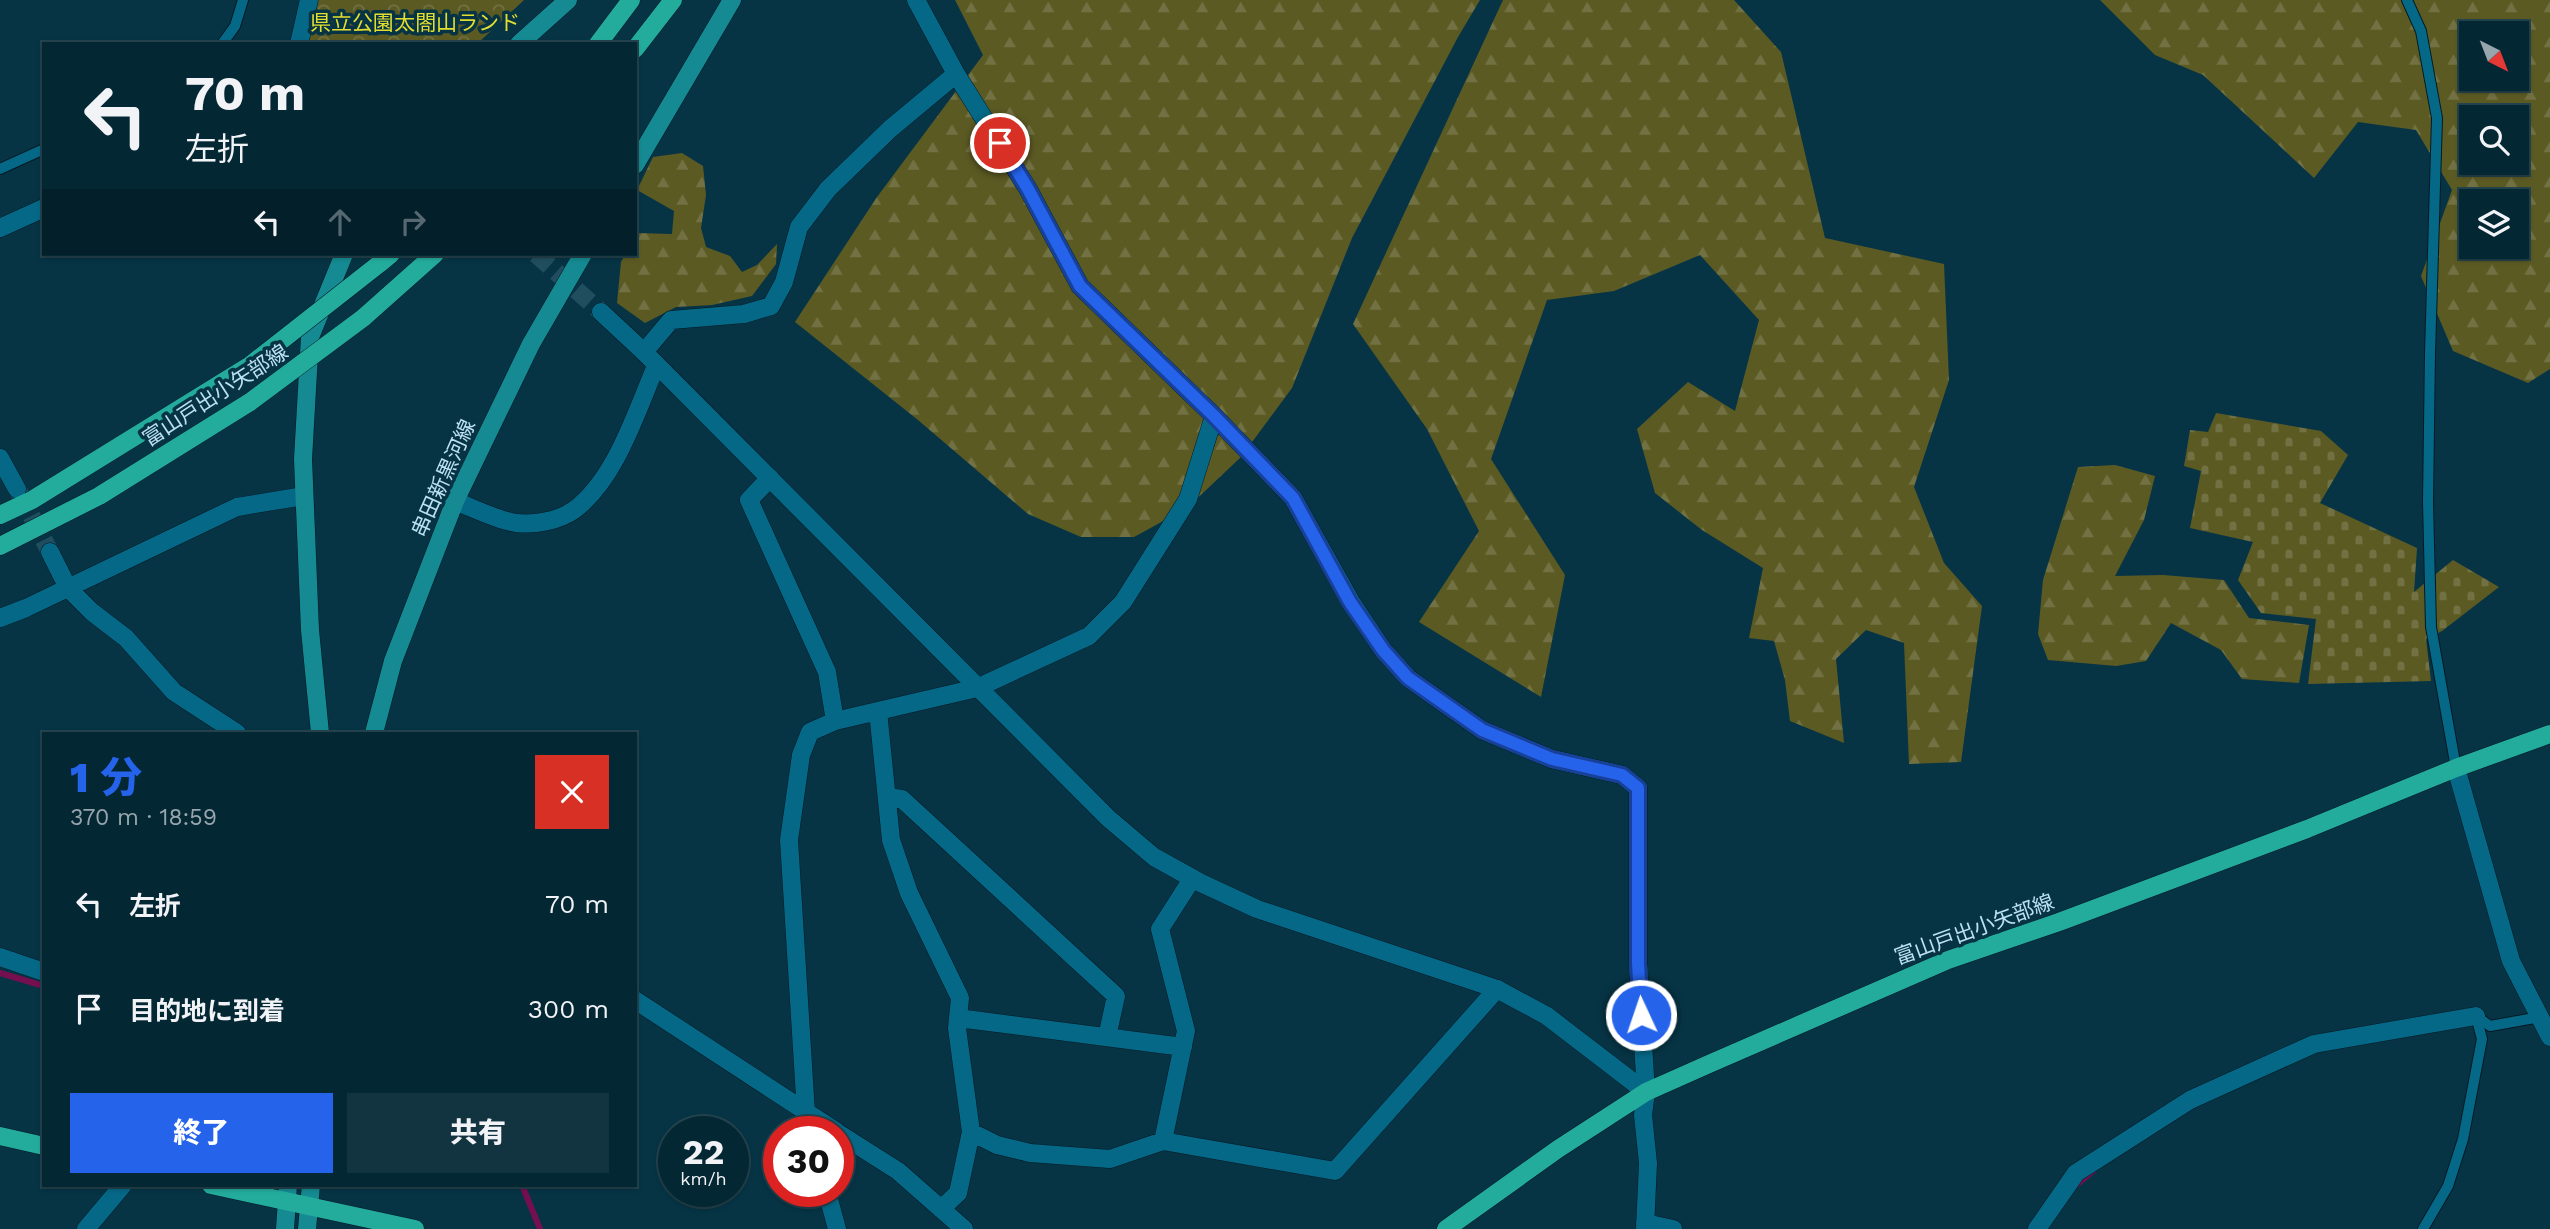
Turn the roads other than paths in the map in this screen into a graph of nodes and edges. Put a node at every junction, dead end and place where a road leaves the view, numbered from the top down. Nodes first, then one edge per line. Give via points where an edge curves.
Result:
1 (243, 0) edge
2 (309, 0) edge
3 (568, 0) edge
4 (631, 0) edge
5 (673, 0) edge
6 (732, 0) edge
7 (916, 0) edge
8 (2407, 0) edge
9 (223, 42) edge
10 (299, 42) edge
11 (521, 42) edge
12 (600, 42) edge
13 (637, 46) edge
14 (957, 74) junction
15 (42, 150) edge
16 (637, 161) edge
17 (0, 169) edge
18 (42, 209) edge
19 (0, 228) edge
20 (343, 256) edge
21 (433, 256) edge
22 (582, 256) edge
23 (385, 259) edge
24 (601, 312) tunnel mouth
25 (644, 352) junction
26 (656, 366) junction
27 (1214, 416) junction
28 (0, 458) edge
29 (770, 478) junction
30 (18, 489) tunnel mouth
31 (304, 496) junction
32 (455, 501) junction
33 (0, 515) edge
34 (0, 546) edge
35 (50, 552) tunnel mouth
36 (68, 588) junction
37 (0, 618) edge
38 (977, 688) junction
39 (878, 711) junction
40 (835, 721) junction
41 (235, 732) edge
42 (320, 732) edge
43 (374, 732) edge
44 (2550, 734) edge
45 (2456, 768) junction
46 (887, 797) junction
47 (1192, 879) junction
48 (0, 957) edge
49 (42, 971) edge
50 (1497, 989) junction
51 (637, 1001) edge
52 (2476, 1016) junction
53 (2540, 1017) junction
54 (958, 1018) junction
55 (1107, 1037) junction
56 (2550, 1037) edge
57 (1183, 1047) junction
58 (1646, 1093) junction
59 (806, 1113) junction
60 (807, 1116) edge
61 (811, 1116) edge
62 (971, 1132) junction
63 (0, 1136) edge
64 (1163, 1141) junction
65 (854, 1144) edge
66 (42, 1146) edge
67 (121, 1187) edge
68 (228, 1187) edge
69 (311, 1187) edge
70 (288, 1194) edge
71 (831, 1207) edge
72 (309, 1208) junction
73 (941, 1209) junction
74 (1645, 1226) edge
75 (86, 1229) edge
76 (285, 1229) edge
77 (307, 1229) edge
78 (415, 1229) edge
79 (837, 1229) edge
80 (964, 1229) edge
81 (1446, 1229) edge
82 (1673, 1229) edge
83 (2037, 1229) edge
84 (2423, 1229) edge

1 - 9 lane via 235,26
2 - 10 street
3 - 11 main road
4 - 12 main road
5 - 13 main road
6 - 16 main road
7 - 14 street
8 - 45 lane via 2421,31 2437,118 2428,502 2431,627
14 - 25 street via 890,129 828,189 799,227 784,282 771,306 744,314 671,320
14 - 27 street via 1028,189 1080,286
15 - 17 lane via 16,157
18 - 19 street
20 - 31 main road via 310,337
21 - 34 main road, 富山戸出小矢部線, bridge via 363,318 250,402 99,496
22 - 32 main road, 串田新黒河線 via 531,344
23 - 33 main road, 富山戸出小矢部線, bridge via 249,366 32,500
24 - 25 street
25 - 26 street
26 - 29 street
26 - 32 street via 616,458 573,511 552,520 515,523
27 - 38 street via 1188,499 1123,602 1089,636
27 - 58 street via 1293,498 1350,602 1408,678 1482,730 1552,759 1622,775 1638,788 1638,963
28 - 30 street
29 - 38 street
29 - 40 street via 749,500 827,672
31 - 36 street via 237,507
31 - 42 main road
32 - 43 main road, 串田新黒河線 via 393,661
35 - 36 street
36 - 37 street
36 - 41 street via 126,638 174,692
38 - 39 street
38 - 47 street via 1108,818 1154,857
39 - 40 street
39 - 46 street
40 - 59 street via 810,733 801,755 789,840
44 - 45 main road, 富山戸出小矢部線
45 - 53 street via 2511,961
45 - 58 main road, 富山戸出小矢部線 via 2307,829 1948,960
46 - 54 street via 891,840 909,893 960,998
46 - 55 street via 902,799 1116,996
47 - 50 street via 1257,909
47 - 57 street via 1160,929 1186,1031
48 - 49 street
50 - 58 street via 1547,1016
50 - 64 street via 1335,1171
51 - 59 street
52 - 53 lane via 2490,1026
52 - 83 street via 2314,1044 2190,1100 2076,1173
52 - 84 lane via 2482,1039 2463,1139 2448,1186
53 - 56 street
54 - 55 street
54 - 62 street
55 - 57 street
57 - 64 street
58 - 74 street
58 - 81 main road, 富山戸出小矢部線 via 1547,1156
59 - 60 street
59 - 61 street
62 - 64 street via 997,1145 1030,1153 1110,1159
62 - 73 street via 958,1193
63 - 66 main road
65 - 73 street via 898,1171
67 - 75 street
68 - 70 main road
69 - 72 main road
70 - 72 main road
70 - 76 main road
71 - 79 street
72 - 77 main road
72 - 78 main road
73 - 80 street
74 - 82 street

